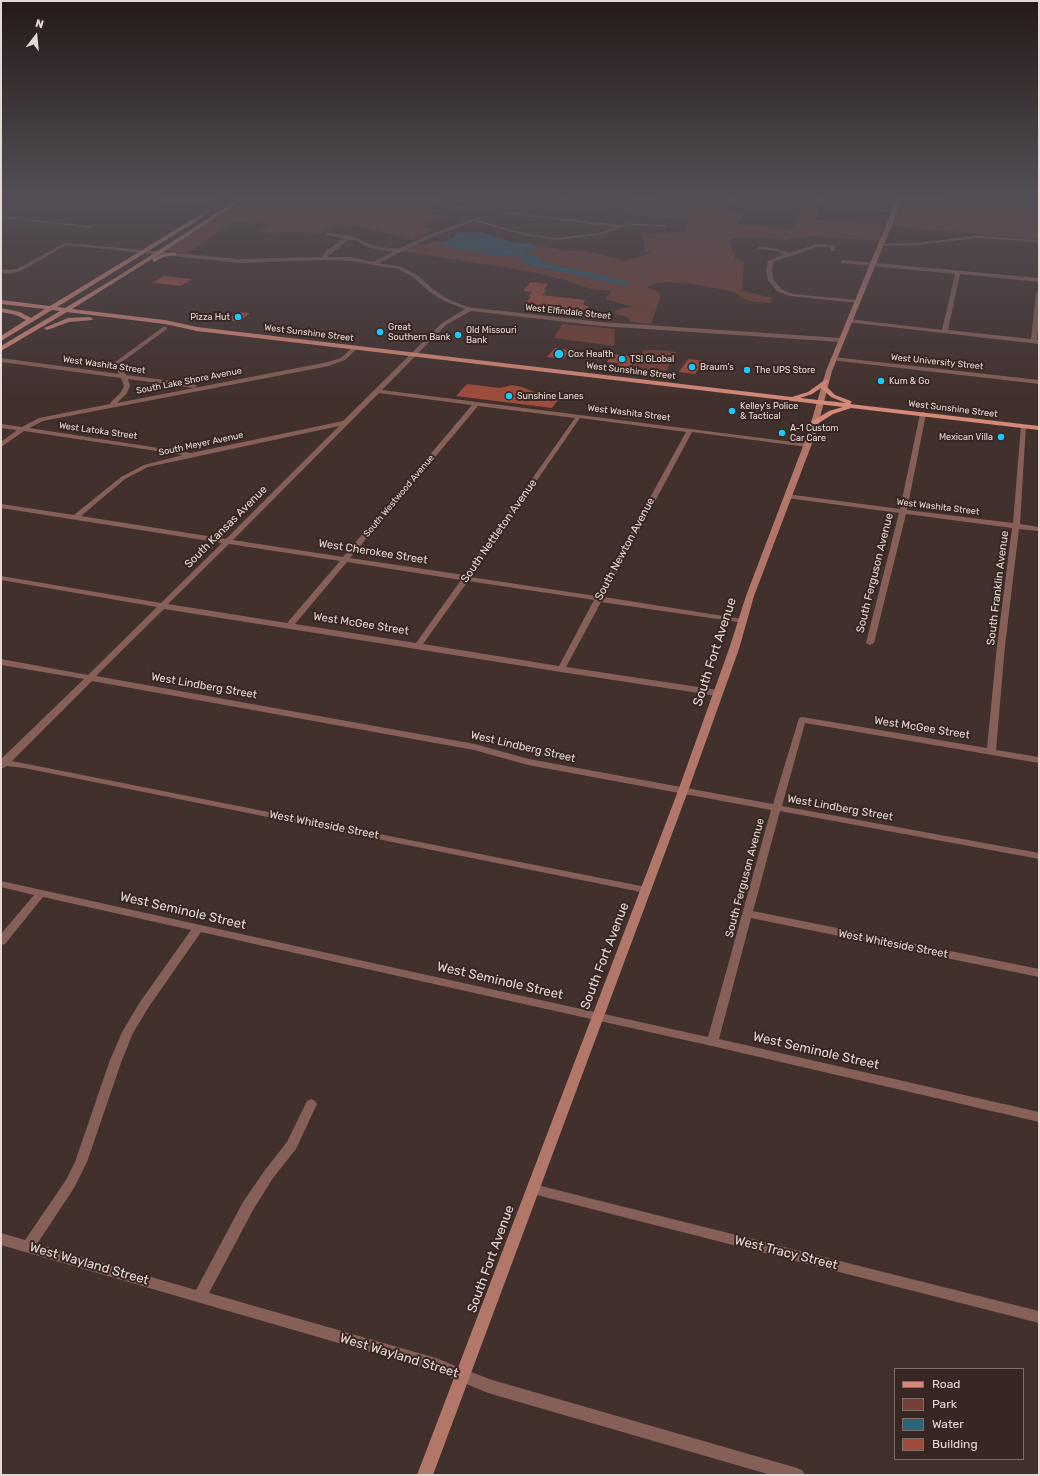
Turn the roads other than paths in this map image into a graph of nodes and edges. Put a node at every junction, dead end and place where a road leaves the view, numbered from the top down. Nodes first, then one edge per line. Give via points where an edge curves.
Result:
1 (24, 267) edge
2 (117, 267) edge
3 (121, 267) edge
4 (135, 267) edge
5 (142, 267) edge
6 (392, 267) edge
7 (770, 267) edge
8 (871, 267) edge
9 (892, 267) edge
10 (1, 271) edge
11 (958, 273) junction
12 (119, 278) junction
13 (1039, 280) edge
14 (1039, 293) edge
15 (83, 300) junction
16 (1, 302) edge
17 (857, 302) junction
18 (28, 306) junction
19 (52, 308) junction
20 (1, 309) edge
21 (470, 309) junction
22 (66, 310) junction
23 (44, 313) junction
24 (58, 315) junction
25 (90, 319) junction
26 (849, 321) junction
27 (27, 324) junction
28 (165, 325) junction
29 (945, 331) junction
30 (1, 339) edge
31 (841, 340) junction
32 (1037, 342) edge
33 (356, 348) junction
34 (1, 349) edge
35 (1, 352) edge
36 (414, 354) junction
37 (833, 359) junction
38 (1, 360) edge
39 (124, 377) junction
40 (1039, 382) edge
41 (825, 384) junction
42 (204, 388) junction
43 (377, 391) junction
44 (769, 397) junction
45 (820, 402) junction
46 (477, 403) junction
47 (112, 404) junction
48 (864, 407) junction
49 (923, 414) junction
50 (579, 416) junction
51 (41, 419) junction
52 (345, 423) junction
53 (814, 424) junction
54 (1, 426) edge
55 (1024, 426) junction
56 (1039, 428) edge
57 (25, 430) junction
58 (690, 430) junction
59 (1, 445) edge
60 (807, 445) junction
61 (193, 454) junction
62 (787, 496) junction
63 (1, 506) edge
64 (903, 512) junction
65 (75, 518) junction
66 (1016, 526) junction
67 (1039, 529) edge
68 (227, 541) junction
69 (346, 559) junction
70 (1, 578) edge
71 (466, 578) junction
72 (599, 599) junction
73 (163, 606) junction
74 (742, 621) junction
75 (290, 625) junction
76 (870, 643) dead end
77 (418, 646) junction
78 (1, 662) edge
79 (561, 668) junction
80 (89, 678) junction
81 (718, 693) junction
82 (802, 720) joint
83 (991, 752) junction
84 (1039, 760) edge
85 (2, 764) edge
86 (683, 791) junction
87 (776, 809) junction
88 (1039, 856) edge
89 (1, 884) edge
90 (646, 890) junction
91 (41, 893) junction
92 (748, 914) junction
93 (198, 928) junction
94 (1, 940) edge
95 (1039, 973) edge
96 (597, 1017) junction
97 (712, 1042) junction
98 (311, 1104) dead end
99 (1039, 1117) edge
100 (533, 1189) junction
101 (1, 1239) edge
102 (28, 1246) junction
103 (200, 1296) junction
104 (1039, 1317) edge
105 (464, 1376) junction
106 (426, 1475) edge
107 (796, 1475) edge

1 - 10 street, West Elfindale Street via 10,272
2 - 18 main road via 59,299
3 - 19 main road
4 - 12 main road
5 - 12 main road
6 - 21 street, West Elfindale Street via 406,271 441,298
7 - 17 street via 770,279 779,290 792,295
8 - 17 street, South Fort Avenue
9 - 11 street
11 - 13 street
11 - 29 street
12 - 15 main road
14 - 32 street
15 - 22 main road
15 - 28 main road via 82,306 94,311
16 - 18 main road, West Sunshine Street
17 - 26 street, South Fort Avenue
18 - 19 main road, West Sunshine Street
19 - 22 main road, West Sunshine Street
19 - 23 main road
20 - 23 main road, West Sunshine Street
20 - 27 main road via 26,317
21 - 31 street, West Elfindale Street via 601,324
21 - 36 street, South Kansas Avenue via 447,321
22 - 24 main road
22 - 28 main road, West Sunshine Street
23 - 24 main road, West Sunshine Street
23 - 27 main road
24 - 25 main road, West Sunshine Street
24 - 34 main road
25 - 28 main road, West Sunshine Street
25 - 35 main road via 57,324
26 - 29 street
26 - 31 street, South Fort Avenue
27 - 30 main road
28 - 33 main road, West Sunshine Street
28 - 39 street via 116,364
29 - 32 street
31 - 37 street, South Fort Avenue
33 - 36 main road, West Sunshine Street
33 - 42 street, South Lake Shore Avenue via 333,363
36 - 43 street, South Kansas Avenue
36 - 44 main road, West Sunshine Street
37 - 40 street, West University Street
37 - 41 street, South Fort Avenue
38 - 39 street, West Washita Street
39 - 42 street, West Washita Street
39 - 47 street via 126,391
41 - 44 main road via 802,396
41 - 45 street, South Fort Avenue
41 - 48 main road via 833,396
42 - 47 street, South Lake Shore Avenue
43 - 46 street, West Washita Street
43 - 52 street, South Kansas Avenue
44 - 45 main road, West Sunshine Street
45 - 48 main road, West Sunshine Street
45 - 53 street, South Fort Avenue
46 - 50 street, West Washita Street
46 - 69 street, South Westwood Avenue
47 - 51 street, South Lake Shore Avenue
48 - 49 main road, West Sunshine Street
48 - 53 main road via 835,411
49 - 55 main road, West Sunshine Street
49 - 64 street, South Ferguson Avenue
50 - 58 street, West Washita Street
50 - 71 street, South Nettleton Avenue
51 - 54 street
51 - 57 street, South Lake Shore Avenue
52 - 61 street, South Meyer Avenue
52 - 68 street, South Kansas Avenue
53 - 60 street, South Fort Avenue
54 - 57 street, West Latoka Street
55 - 56 main road, West Sunshine Street
55 - 66 street, South Franklin Avenue
57 - 59 street, South Lake Shore Avenue
57 - 61 street, West Latoka Street
58 - 60 street, West Washita Street
58 - 72 street, South Newton Avenue
60 - 62 street, South Fort Avenue
61 - 65 street, South Meyer Avenue via 134,471
62 - 64 street, West Washita Street
62 - 74 street, South Fort Avenue
63 - 65 street, West Cherokee Street
64 - 66 street, West Washita Street
64 - 76 street, South Ferguson Avenue
65 - 68 street, West Cherokee Street
66 - 67 street, West Washita Street
66 - 83 street, South Franklin Avenue
68 - 69 street, West Cherokee Street
68 - 73 street, South Kansas Avenue
69 - 71 street, West Cherokee Street
69 - 75 street, South Westwood Avenue
70 - 73 street, West McGee Street
71 - 72 street, West Cherokee Street
71 - 77 street, South Nettleton Avenue
72 - 74 street, West Cherokee Street
72 - 79 street, South Newton Avenue
73 - 75 street, West McGee Street
73 - 80 street, South Kansas Avenue
74 - 81 street, South Fort Avenue
75 - 77 street, West McGee Street
77 - 79 street, West McGee Street
78 - 80 street, West Lindberg Street
79 - 81 street, West McGee Street
80 - 85 street, South Kansas Avenue
80 - 86 street, West Lindberg Street via 475,747 528,762
81 - 86 street, South Fort Avenue
82 - 83 street, West McGee Street
82 - 87 street, South Ferguson Avenue
83 - 84 street, West McGee Street
85 - 90 street, West Whiteside Street via 24,765
86 - 87 street, West Lindberg Street
86 - 90 street, South Fort Avenue
87 - 88 street, West Lindberg Street
87 - 92 street, South Ferguson Avenue
89 - 91 street, West Seminole Street
90 - 96 street, South Fort Avenue
91 - 93 street, West Seminole Street
91 - 94 street
92 - 95 street, West Whiteside Street
92 - 97 street, South Ferguson Avenue
93 - 96 street, West Seminole Street
93 - 102 street via 128,1032 81,1162 70,1184
96 - 97 street, West Seminole Street
96 - 100 street, South Fort Avenue
97 - 99 street, West Seminole Street
98 - 103 street via 292,1145 248,1206
100 - 104 street, West Tracy Street
100 - 105 street, South Fort Avenue
101 - 102 street, West Wayland Street
102 - 103 street, West Wayland Street
103 - 105 street, West Wayland Street via 436,1365
105 - 106 street, South Fort Avenue
105 - 107 street, West Wayland Street via 488,1386

